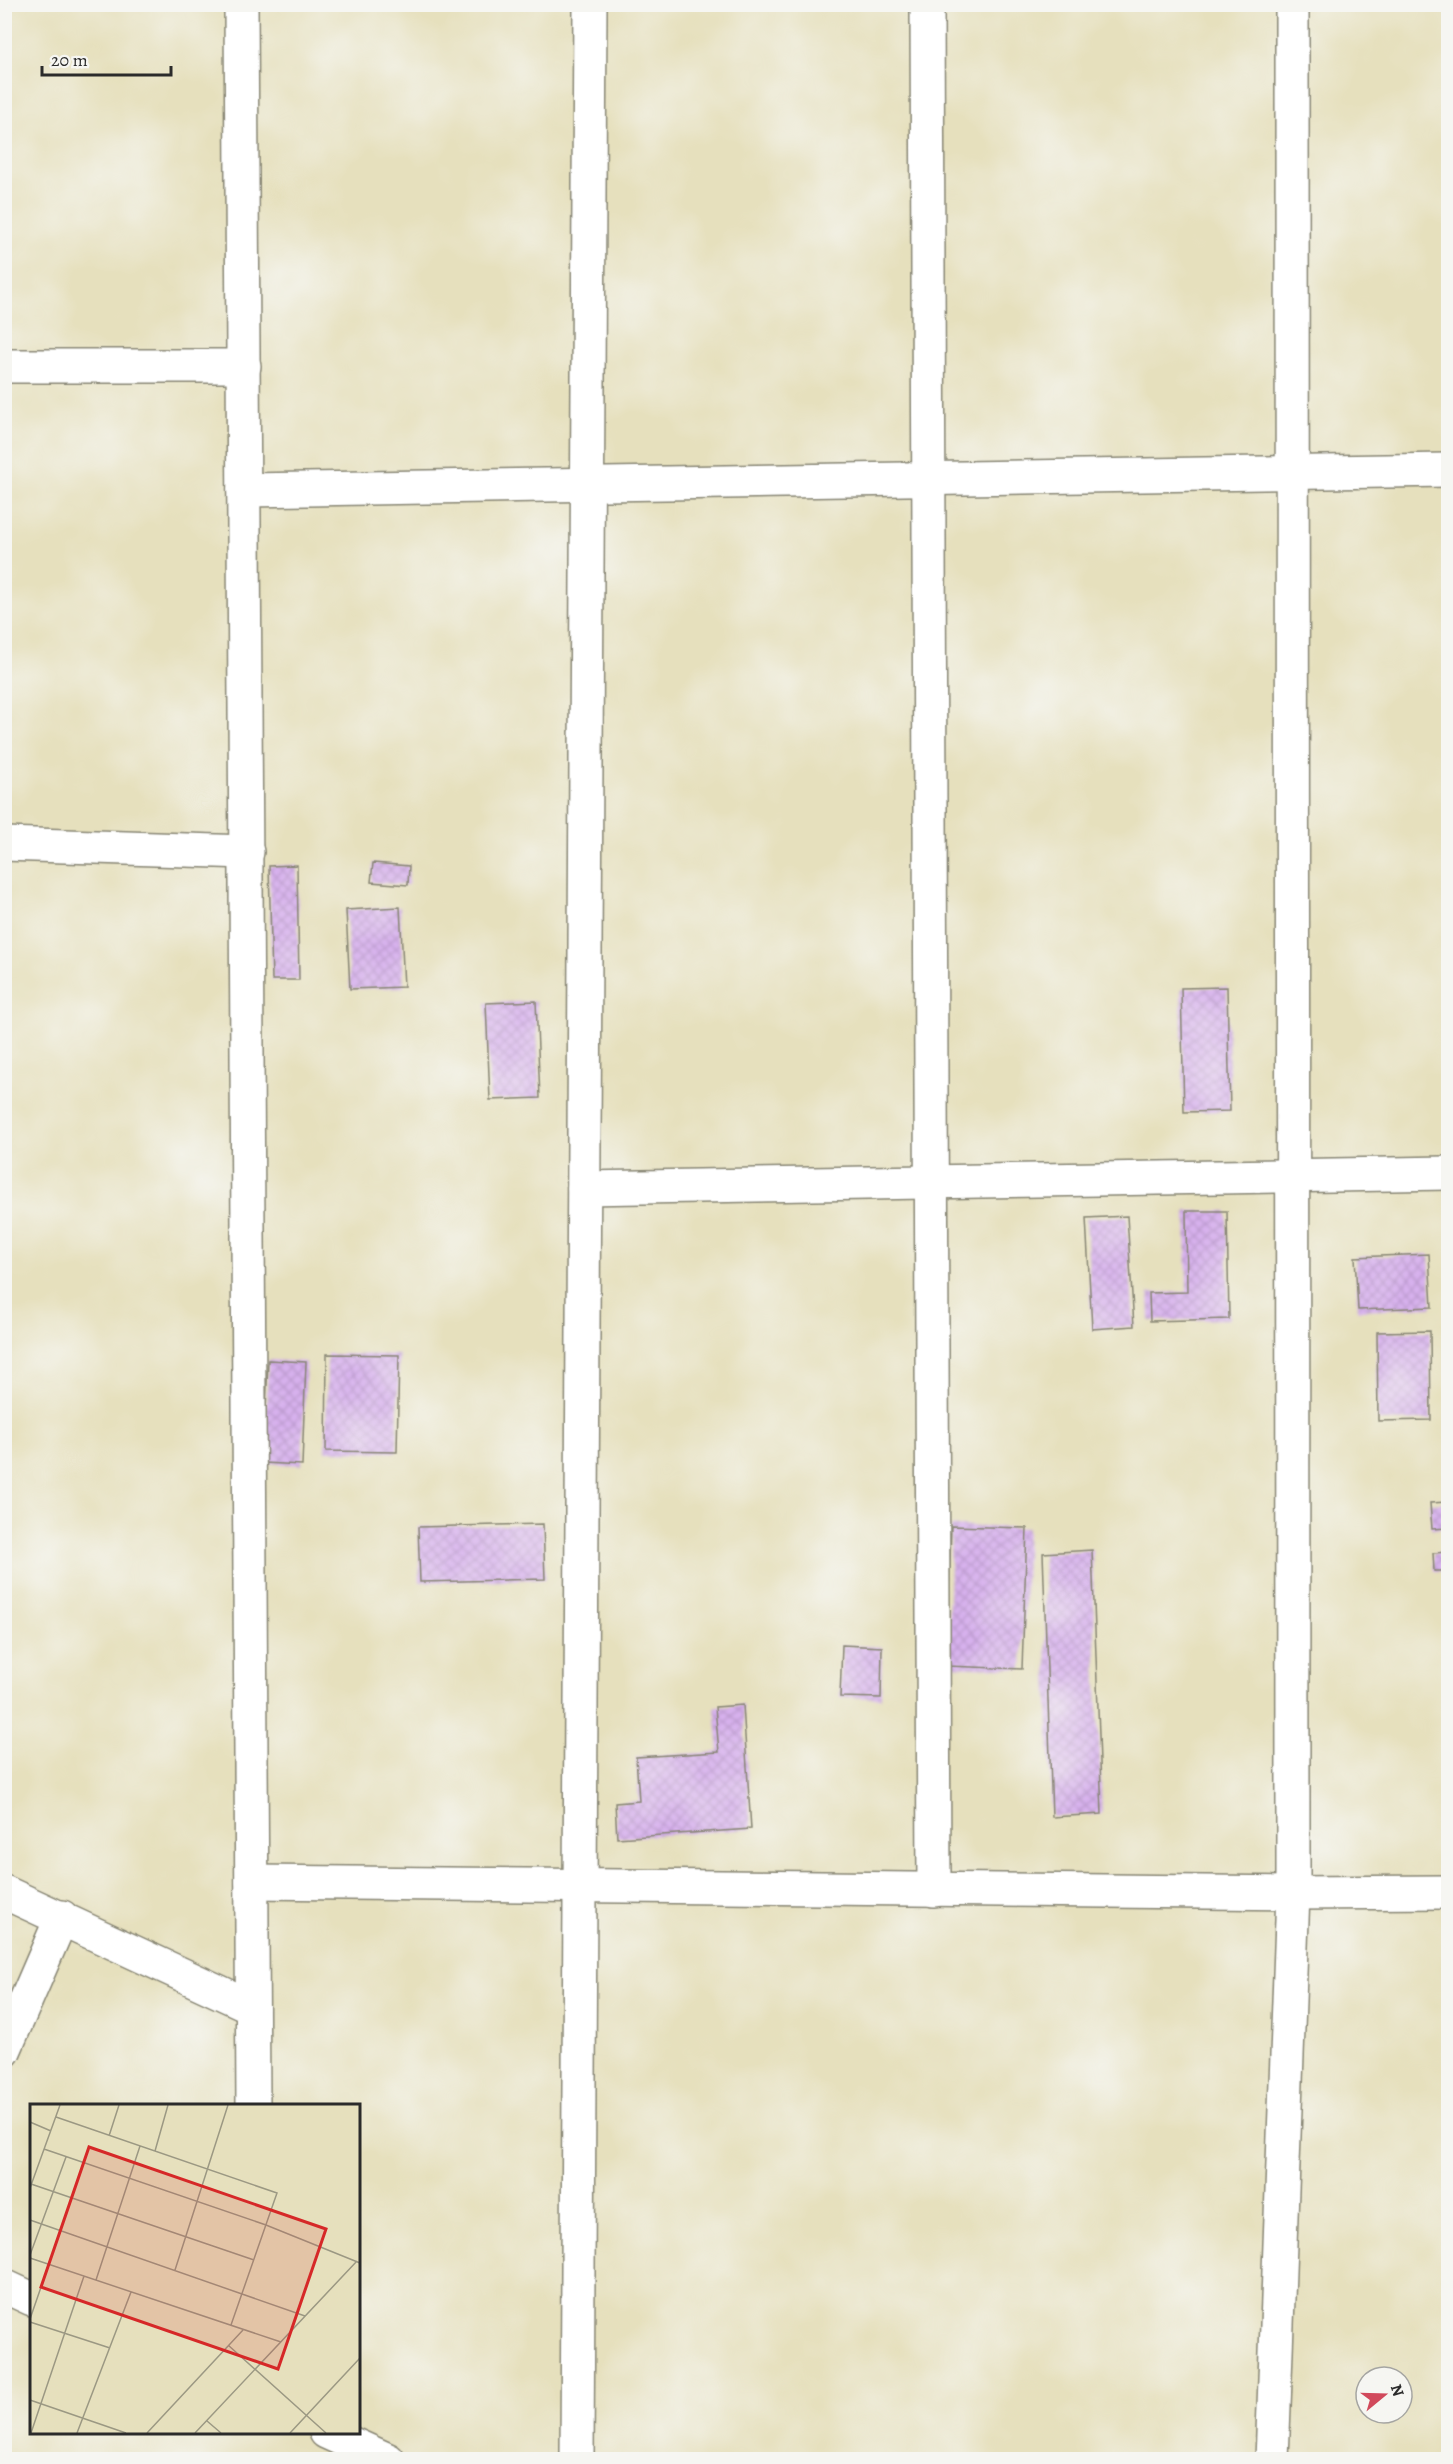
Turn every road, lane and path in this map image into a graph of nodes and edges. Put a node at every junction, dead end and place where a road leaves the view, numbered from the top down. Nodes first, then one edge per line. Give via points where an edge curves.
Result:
1 (241, 4) edge
2 (590, 4) edge
3 (927, 4) edge
4 (1292, 4) edge
5 (4, 366) edge
6 (244, 366) junction
7 (1449, 470) edge
8 (1292, 473) junction
9 (929, 479) junction
10 (588, 485) junction
11 (244, 490) junction
12 (4, 844) edge
13 (247, 852) junction
14 (1449, 1173) edge
15 (1293, 1176) junction
16 (932, 1182) junction
17 (584, 1188) junction
18 (252, 1882) junction
19 (581, 1886) junction
20 (934, 1890) junction
21 (4, 1892) edge
22 (1449, 1892) edge
23 (1293, 1893) junction
24 (62, 1917) junction
25 (252, 2007) junction
26 (4, 2051) edge
27 (253, 2104) edge
28 (4, 2286) edge
29 (30, 2298) edge
30 (328, 2434) edge
31 (388, 2460) edge
32 (577, 2460) edge
33 (1272, 2460) edge

1 - 6 street
2 - 10 street
3 - 9 street
4 - 8 street
5 - 6 street
6 - 11 street
7 - 8 street
8 - 9 street
8 - 15 street
9 - 10 street
9 - 16 street
10 - 11 street
10 - 17 street
11 - 13 street
12 - 13 street
13 - 18 street
14 - 15 street
15 - 16 street
15 - 23 street
16 - 17 street
16 - 20 street
17 - 19 street
18 - 19 street
18 - 25 street
19 - 20 street
19 - 32 street
20 - 23 street
21 - 24 street
22 - 23 street
23 - 33 street
24 - 25 street
24 - 26 street
25 - 27 street
28 - 29 street
30 - 31 street

